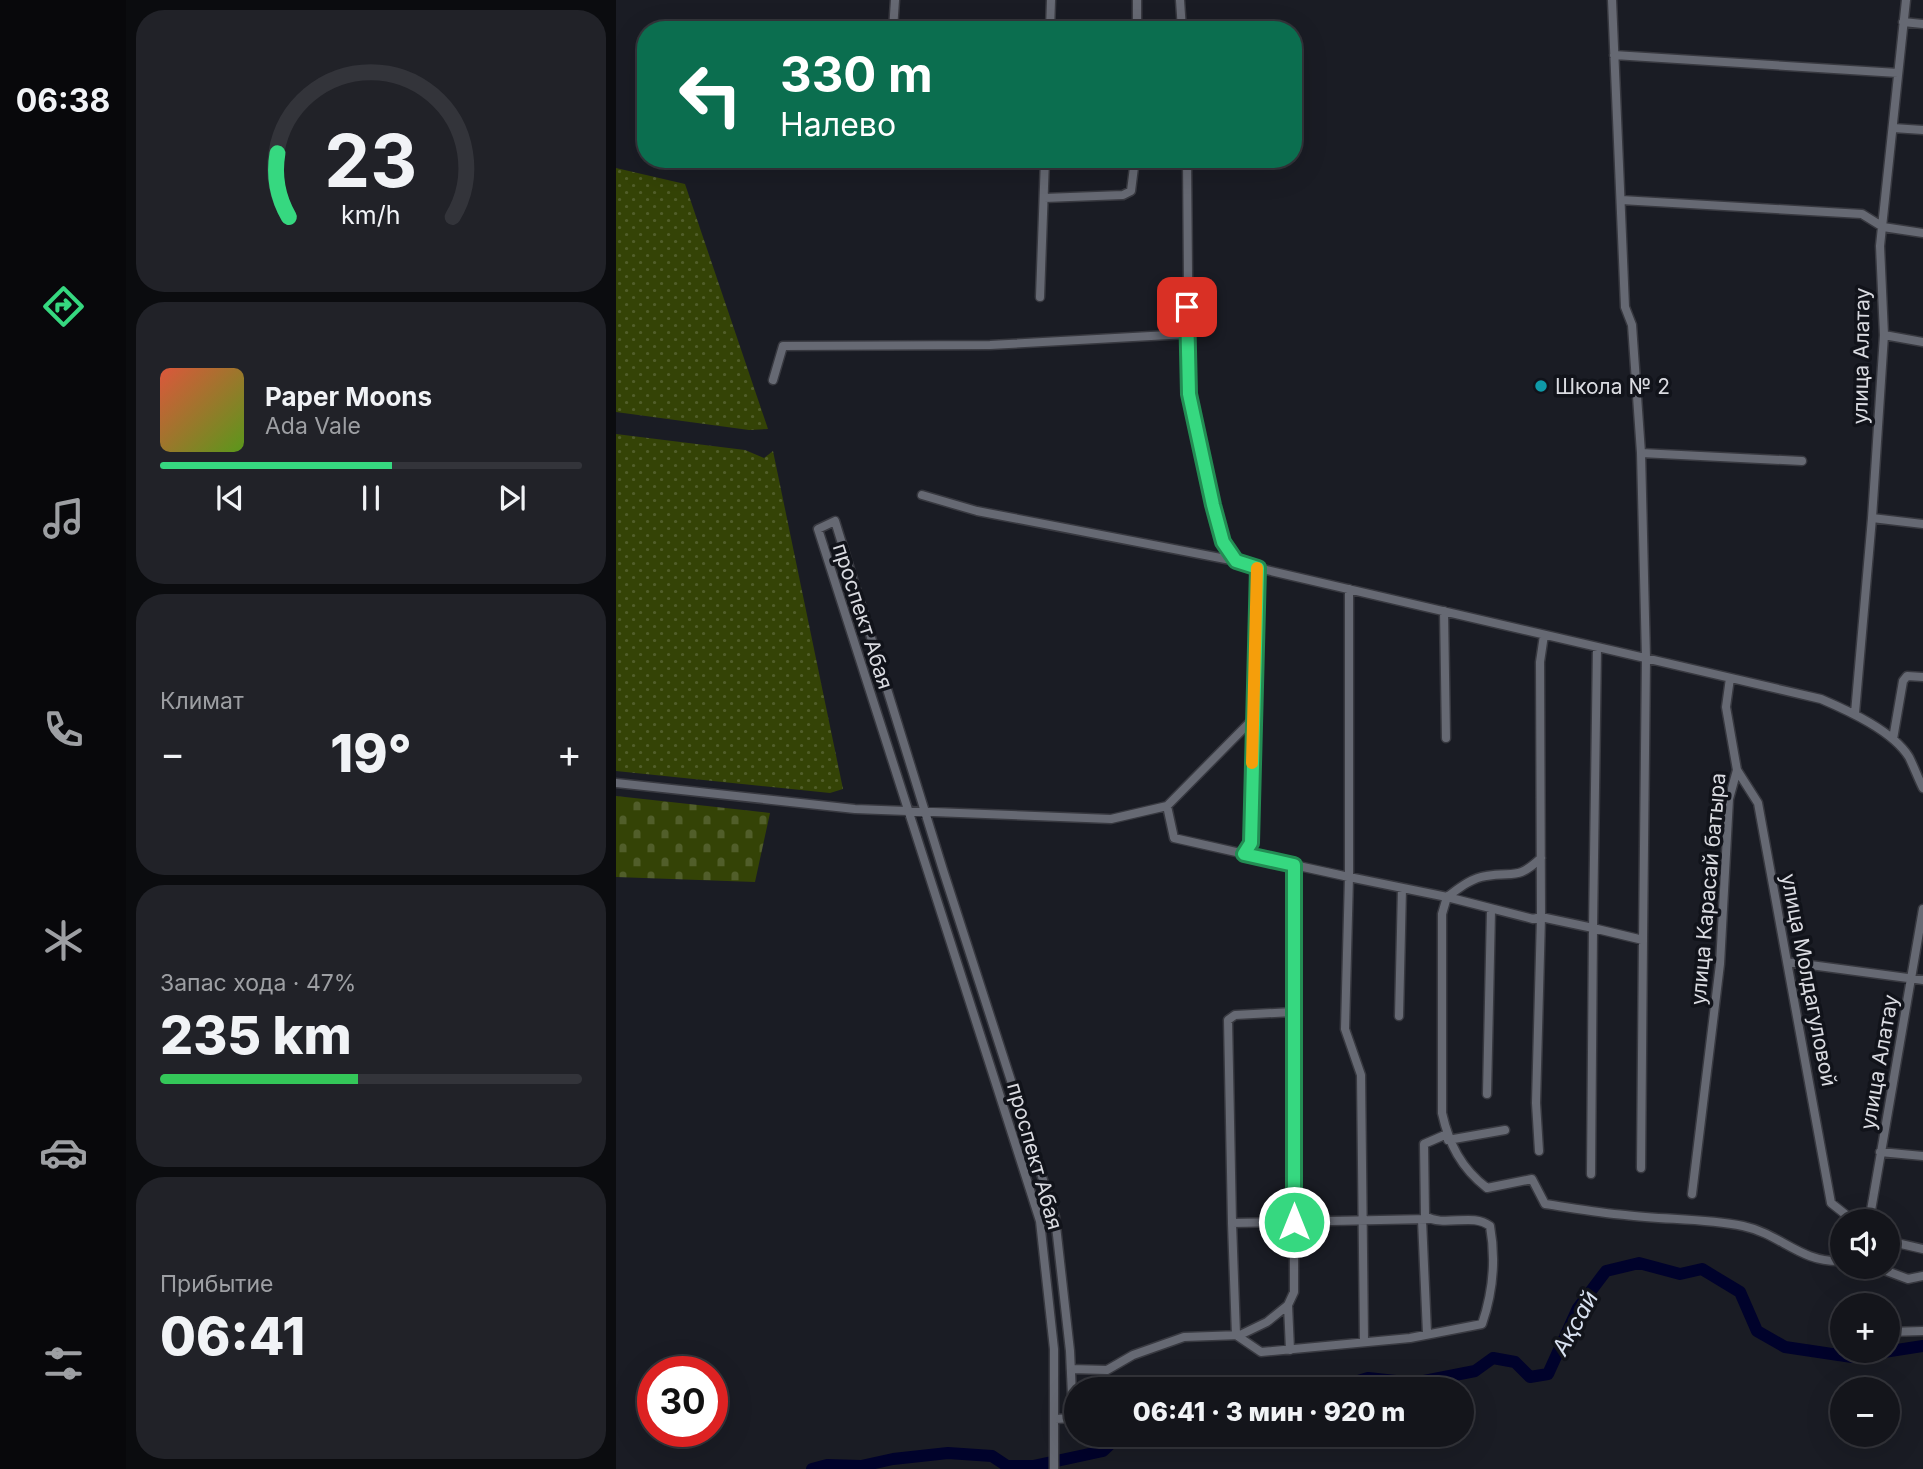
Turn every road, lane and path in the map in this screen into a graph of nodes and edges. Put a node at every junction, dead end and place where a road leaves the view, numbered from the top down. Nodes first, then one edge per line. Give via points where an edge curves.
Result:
1 (895, 0) edge
2 (1051, 0) edge
3 (1137, 0) edge
4 (1180, 0) edge
5 (1612, 0) edge
6 (1906, 0) edge
7 (894, 21) edge
8 (1050, 21) edge
9 (1137, 21) edge
10 (1181, 21) edge
11 (1903, 22) junction
12 (1923, 24) edge
13 (1614, 55) junction
14 (1898, 72) junction
15 (1893, 128) junction
16 (1923, 130) edge
17 (1045, 168) edge
18 (1134, 168) edge
19 (1187, 168) edge
20 (1044, 198) junction
21 (1621, 200) junction
22 (1883, 228) junction
23 (1923, 233) edge
24 (1040, 297) dead end
25 (1187, 334) junction
26 (1884, 335) junction
27 (1923, 342) edge
28 (773, 380) dead end
29 (1641, 453) junction
30 (1802, 461) dead end
31 (922, 495) dead end
32 (1872, 518) junction
33 (1923, 524) edge
34 (1236, 561) junction
35 (1258, 568) junction
36 (1349, 589) junction
37 (1444, 611) junction
38 (1544, 635) junction
39 (1597, 647) junction
40 (1646, 659) junction
41 (1923, 677) edge
42 (1730, 678) junction
43 (1855, 713) junction
44 (1253, 719) junction
45 (1446, 738) dead end
46 (1894, 739) junction
47 (1737, 770) junction
48 (616, 783) edge
49 (1923, 788) edge
50 (1167, 806) junction
51 (908, 812) junction
52 (925, 814) junction
53 (1244, 854) junction
54 (1541, 858) junction
55 (1294, 865) junction
56 (1349, 877) junction
57 (1402, 888) junction
58 (1447, 897) junction
59 (1923, 909) edge
60 (1491, 910) junction
61 (1541, 917) junction
62 (1593, 928) junction
63 (1643, 940) junction
64 (1788, 962) junction
65 (1912, 979) junction
66 (1923, 980) edge
67 (1293, 1012) junction
68 (1399, 1016) dead end
69 (1487, 1094) dead end
70 (1505, 1130) dead end
71 (1448, 1137) junction
72 (1539, 1151) dead end
73 (1880, 1152) junction
74 (1923, 1157) edge
75 (1641, 1168) dead end
76 (1591, 1174) dead end
77 (1692, 1194) dead end
78 (1838, 1209) edge
79 (1871, 1209) edge
80 (1426, 1219) junction
81 (1361, 1220) junction
82 (1294, 1222) junction
83 (1232, 1223) junction
84 (1900, 1244) edge
85 (1923, 1249) edge
86 (1830, 1260) edge
87 (1900, 1276) edge
88 (1923, 1276) edge
89 (1288, 1305) junction
90 (1923, 1331) edge
91 (1900, 1332) edge
92 (1427, 1333) junction
93 (1236, 1335) junction
94 (1364, 1340) junction
95 (1290, 1350) junction
96 (1071, 1369) junction
97 (1055, 1419) junction
98 (1054, 1469) edge

1 - 7 street
2 - 8 street
3 - 9 street
4 - 10 street
5 - 13 street
6 - 11 street, улица Алатау
11 - 12 street
11 - 14 street, улица Алатау
13 - 14 street
13 - 21 street
14 - 15 street, улица Алатау
15 - 16 street
15 - 22 street, улица Алатау
17 - 20 street
18 - 20 street via 1131,191 1123,195
19 - 25 street
20 - 24 street
21 - 22 street via 1862,214
21 - 29 street via 1625,307 1632,325
22 - 23 street
22 - 26 street, улица Алатау
25 - 28 street via 990,345 783,345
25 - 34 street via 1189,394 1207,478 1223,542
26 - 27 street
26 - 32 street, улица Алатау
29 - 30 street
29 - 40 street
31 - 34 street
32 - 33 street
32 - 43 street, улица Алатау
34 - 35 street
35 - 36 street
35 - 44 street
36 - 37 street
36 - 56 street
37 - 38 street
37 - 45 street
38 - 39 street
38 - 54 street via 1540,662
39 - 40 street
39 - 62 street
40 - 42 street
40 - 63 street
41 - 46 street via 1907,676 1903,681
42 - 43 street via 1821,699
42 - 47 street, улица Карасай батыра via 1726,707
43 - 46 street
44 - 50 street
44 - 53 street via 1251,843
46 - 49 street
47 - 64 street, улица Молдагуловой via 1758,803
47 - 77 street, улица Карасай батыра via 1729,799 1720,964
48 - 51 street
50 - 52 street via 1111,819
50 - 53 street via 1174,838
51 - 52 street
51 - 52 street, проспект Абая via 818,529 835,521
51 - 97 street, проспект Абая via 1040,1221 1054,1349
52 - 96 street, проспект Абая via 1055,1217
53 - 55 street
54 - 58 street via 1524,873 1484,876
54 - 61 street
55 - 56 street
55 - 67 street
56 - 57 street
56 - 81 street via 1345,1028 1361,1075
57 - 58 street
57 - 68 street
58 - 60 street
58 - 71 street via 1442,914 1442,1113
59 - 65 street, улица Алатау
60 - 61 street
60 - 69 street
61 - 62 street
61 - 72 street
62 - 63 street
62 - 76 street
63 - 75 street
64 - 65 street
64 - 78 street, улица Молдагуловой via 1831,1203
65 - 66 street
65 - 73 street, улица Алатау
67 - 82 street
67 - 83 street via 1235,1015 1228,1020
70 - 71 street
71 - 80 street via 1424,1144
71 - 86 street via 1469,1175 1487,1188 1528,1178 1535,1182 1545,1204 1728,1223 1770,1236 1817,1261
73 - 74 street
73 - 79 street, улица Алатау
80 - 81 street
80 - 92 street
80 - 92 street via 1482,1220 1490,1226 1493,1270 1482,1324
81 - 82 street
81 - 94 street
82 - 83 street
82 - 89 street via 1294,1292
83 - 93 street
84 - 85 street
87 - 88 street
89 - 93 street via 1267,1322
89 - 95 street
90 - 91 street
92 - 94 street
93 - 95 street via 1261,1352
93 - 96 street via 1184,1337 1133,1355 1107,1370
94 - 95 street
96 - 97 street, проспект Абая via 1073,1418
97 - 98 street, проспект Абая

